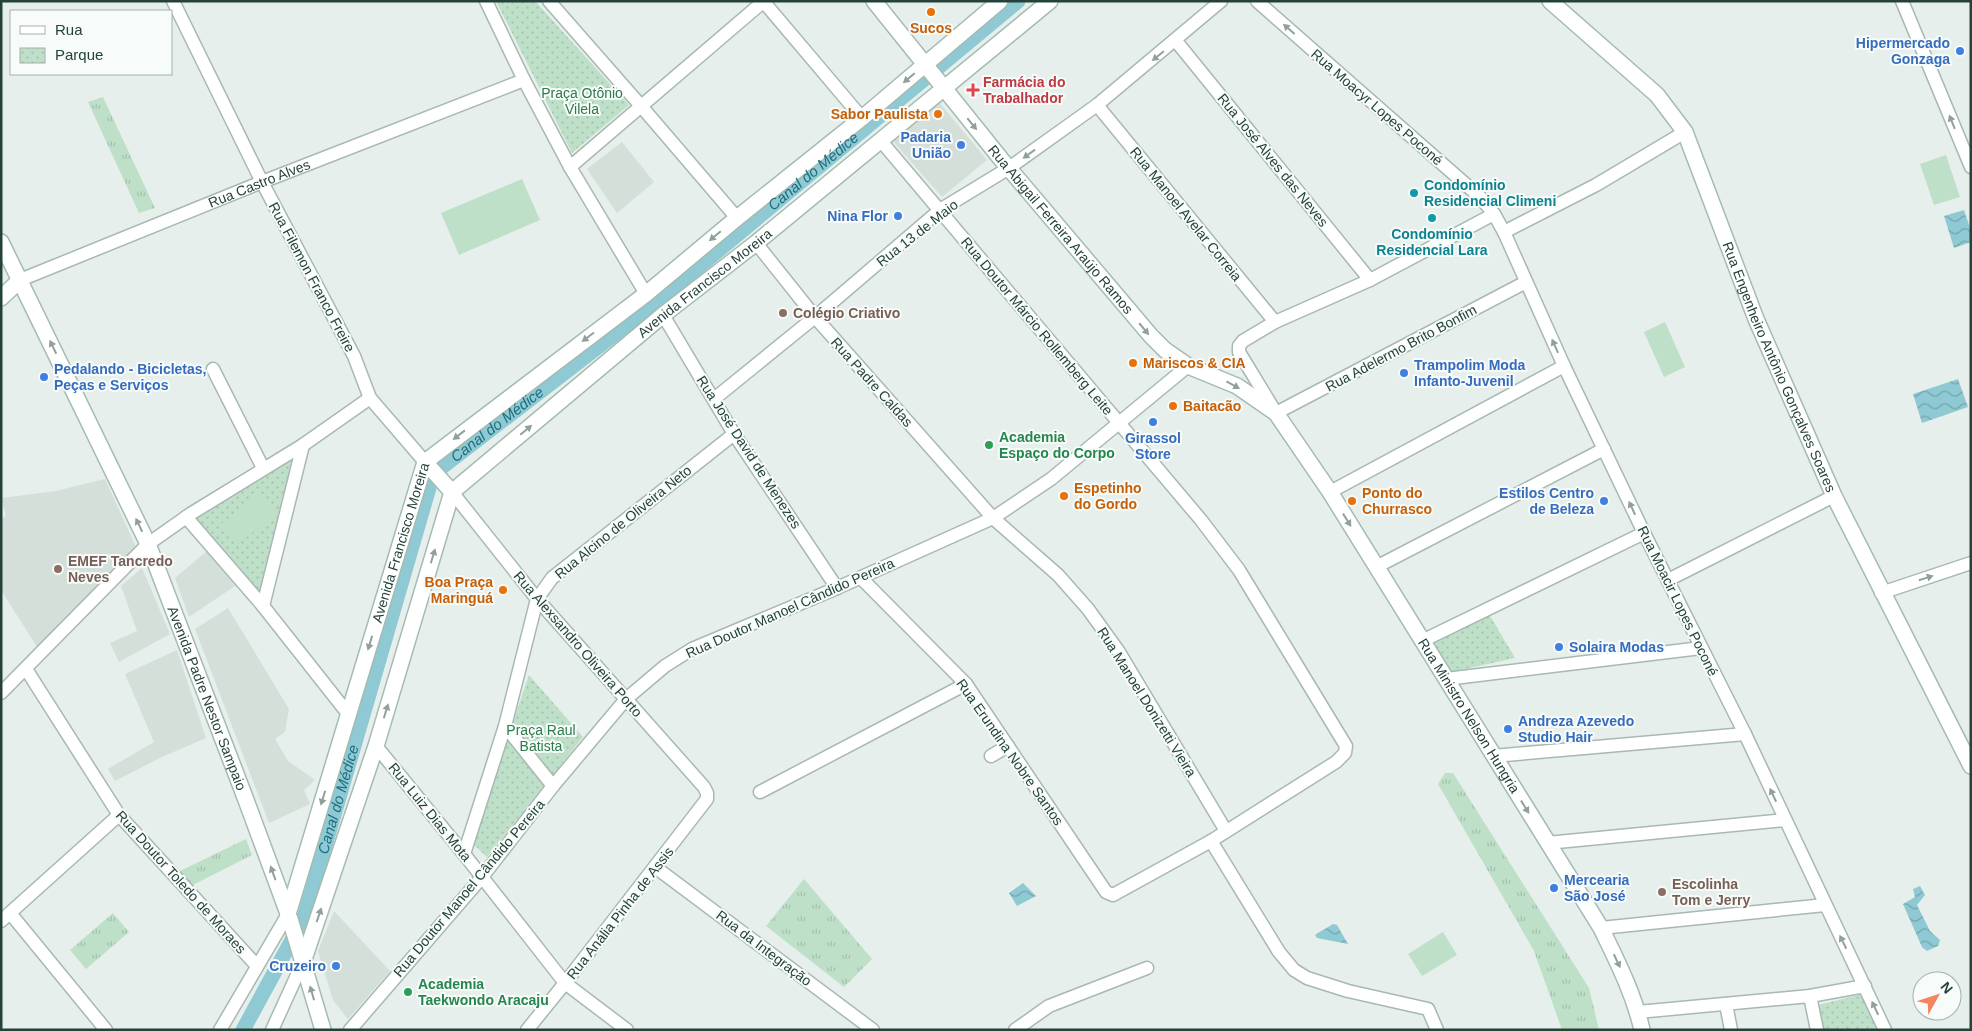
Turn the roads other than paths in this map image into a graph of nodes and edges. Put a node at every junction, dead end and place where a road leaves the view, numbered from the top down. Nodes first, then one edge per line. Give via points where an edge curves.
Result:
1 (173, 1) edge
2 (486, 1) edge
3 (549, 1) edge
4 (763, 1) edge
5 (874, 1) edge
6 (1000, 1) edge
7 (1050, 1) edge
8 (1221, 1) edge
9 (1257, 1) edge
10 (1550, 1) edge
11 (1902, 1) edge
12 (1176, 41) junction
13 (926, 65) junction
14 (524, 80) junction
15 (943, 86) junction
16 (1097, 105) junction
17 (641, 106) junction
18 (862, 118) junction
19 (1685, 132) junction
20 (881, 141) junction
21 (570, 166) junction
22 (1971, 167) edge
23 (1009, 168) junction
24 (262, 182) junction
25 (940, 210) junction
26 (1494, 214) junction
27 (737, 218) junction
28 (1504, 232) junction
29 (1, 242) edge
30 (756, 243) junction
31 (20, 280) junction
32 (1370, 280) junction
33 (1526, 282) junction
34 (646, 294) junction
35 (1, 298) edge
36 (663, 315) junction
37 (815, 317) junction
38 (1275, 322) junction
39 (1188, 366) junction
40 (1564, 366) junction
41 (213, 370) dead end
42 (370, 398) junction
43 (714, 400) junction
44 (1276, 413) junction
45 (1118, 424) junction
46 (734, 434) junction
47 (303, 444) junction
48 (1604, 449) junction
49 (426, 463) junction
50 (263, 468) junction
51 (450, 491) junction
52 (1330, 492) junction
53 (1834, 496) junction
54 (186, 517) junction
55 (992, 518) junction
56 (1644, 533) junction
57 (148, 544) junction
58 (1971, 563) edge
59 (1376, 567) junction
60 (861, 578) junction
61 (1668, 580) junction
62 (837, 588) junction
63 (1881, 593) junction
64 (537, 599) junction
65 (263, 606) junction
66 (1422, 641) junction
67 (1701, 648) junction
68 (26, 669) junction
69 (1446, 679) junction
70 (966, 684) junction
71 (1, 693) edge
72 (626, 699) junction
73 (349, 715) junction
74 (505, 726) junction
75 (1745, 734) junction
76 (376, 746) junction
77 (1008, 746) junction
78 (991, 756) dead end
79 (1493, 756) junction
80 (1971, 766) edge
81 (553, 786) junction
82 (760, 792) dead end
83 (707, 793) joint
84 (119, 815) junction
85 (1785, 820) junction
86 (1226, 832) junction
87 (1211, 841) junction
88 (1547, 843) junction
89 (464, 854) junction
90 (655, 867) junction
91 (482, 877) junction
92 (1825, 905) junction
93 (289, 916) junction
94 (6, 917) edge
95 (1601, 928) junction
96 (302, 959) junction
97 (257, 966) junction
98 (1147, 968) dead end
99 (565, 983) junction
100 (1865, 986) junction
101 (1810, 996) junction
102 (1726, 1004) junction
103 (1638, 1012) junction
104 (106, 1030) edge
105 (220, 1030) edge
106 (272, 1030) edge
107 (323, 1030) edge
108 (350, 1030) edge
109 (527, 1030) edge
110 (627, 1030) edge
111 (872, 1030) edge
112 (1015, 1030) edge
113 (1437, 1030) edge
114 (1642, 1030) edge
115 (1731, 1030) edge
116 (1818, 1030) edge
117 (1885, 1030) edge

1 - 24 street, Rua Filemon Franco Freire
2 - 14 street
3 - 17 street
4 - 17 street
4 - 18 street
5 - 13 street, Rua Abigail Ferreira Araújo Ramos
6 - 13 street, Avenida Francisco Moreira
7 - 15 street, Avenida Francisco Moreira
8 - 12 street, Rua 13 de Maio
26 -> 9 street, Rua Moacyr Lopes Poconé via 1480,197
10 - 19 street, Rua Engenheiro Antônio Gonçalves Soares via 1656,95
22 -> 11 street
12 -> 16 street, Rua 13 de Maio
12 - 32 street, Rua José Alves das Neves
13 - 15 street, Rua Abigail Ferreira Araújo Ramos
13 -> 18 street, Avenida Francisco Moreira
14 - 21 street
14 - 24 street, Rua Castro Alves
15 - 20 street, Avenida Francisco Moreira
15 -> 23 street, Rua Abigail Ferreira Araújo Ramos
16 -> 23 street, Rua 13 de Maio
16 - 38 street, Rua Manoel Avelar Correia
17 - 21 street
17 - 27 street
18 - 27 street, Avenida Francisco Moreira
19 - 28 street via 1596,186
19 - 53 street, Rua Engenheiro Antônio Gonçalves Soares via 1756,319
20 - 25 street, Rua Doutor Márcio Rollemberg Leite
20 - 30 street, Avenida Francisco Moreira
21 - 34 street
23 - 25 street, Rua 13 de Maio
23 -> 39 street, Rua Abigail Ferreira Araújo Ramos via 1150,336
24 - 31 street, Rua Castro Alves
24 - 42 street, Rua Filemon Franco Freire via 354,356
25 - 37 street, Rua 13 de Maio
25 - 45 street, Rua Doutor Márcio Rollemberg Leite
26 - 28 street, Rua Moacir Lopes Poconé
26 - 32 street
27 -> 34 street, Avenida Francisco Moreira
28 - 33 street, Rua Moacir Lopes Poconé
29 - 31 street, Avenida Padre Nestor Sampaio
30 - 36 street, Avenida Francisco Moreira
30 - 37 street, Rua Padre Caldas
31 - 35 street, Rua Castro Alves
57 -> 31 street, Avenida Padre Nestor Sampaio
32 - 38 street
40 -> 33 street, Rua Moacir Lopes Poconé
33 - 44 street, Rua Adelermo Brito Bonfim
34 -> 49 street, Avenida Francisco Moreira
36 - 43 street, Rua José David de Menezes
51 -> 36 street, Avenida Francisco Moreira
37 - 43 street, Rua 13 de Maio
37 - 55 street, Rua Padre Caldas
38 - 44 street, Rua Ministro Nelson Hungria via 1243,341 1239,352
39 -> 44 street, Rua Ministro Nelson Hungria via 1237,386
39 - 45 street, Rua Doutor Manoel Cândido Pereira
40 - 48 street, Rua Moacir Lopes Poconé
40 - 52 street
41 - 50 street
42 - 47 street
42 - 49 street, Rua Filemon Franco Freire
43 - 46 street, Rua José David de Menezes
44 - 52 street, Rua Ministro Nelson Hungria
45 - 55 street, Rua Doutor Manoel Cândido Pereira via 1051,479
45 - 86 street, Rua Doutor Márcio Rollemberg Leite via 1239,570 1346,746 1345,753 1336,762
46 - 62 street, Rua José David de Menezes
46 - 64 street, Rua Alcino de Oliveira Neto via 552,578
47 - 50 street
47 - 65 street
56 -> 48 street, Rua Moacir Lopes Poconé
48 - 59 street
49 - 51 street
49 -> 73 street, Avenida Francisco Moreira
50 - 54 street
51 - 64 street, Rua Alexsandro Oliveira Porto
76 -> 51 street
52 -> 59 street, Rua Ministro Nelson Hungria
53 - 61 street
53 - 63 street, Rua Engenheiro Antônio Gonçalves Soares
54 - 57 street
54 - 65 street
55 - 60 street, Rua Doutor Manoel Cândido Pereira
55 - 86 street, Rua Manoel Donizetti Vieira via 1058,575 1088,609 1119,652
56 - 61 street, Rua Moacir Lopes Poconé
56 - 66 street
57 - 68 street
93 -> 57 street, Avenida Padre Nestor Sampaio
63 -> 58 street
59 - 66 street, Rua Ministro Nelson Hungria
60 - 62 street, Rua Doutor Manoel Cândido Pereira
60 - 70 street, Rua Erundina Nobre Santos
61 - 67 street, Rua Moacir Lopes Poconé
62 - 72 street, Rua Doutor Manoel Cândido Pereira via 692,649 665,666
63 - 80 street, Rua Engenheiro Antônio Gonçalves Soares
64 - 72 street, Rua Alexsandro Oliveira Porto
64 - 74 street, Rua Alcino de Oliveira Neto
65 - 73 street
66 - 69 street, Rua Ministro Nelson Hungria
67 - 69 street
67 - 75 street, Rua Moacir Lopes Poconé
68 - 71 street
68 - 84 street, Rua Doutor Toledo de Moraes
69 - 79 street, Rua Ministro Nelson Hungria
70 - 77 street, Rua Erundina Nobre Santos
70 - 82 street
72 - 81 street, Rua Doutor Manoel Cândido Pereira
72 - 83 street, Rua Alexsandro Oliveira Porto
73 -> 93 street, Avenida Francisco Moreira
74 - 81 street
74 - 89 street, Rua Alcino de Oliveira Neto
75 - 79 street
85 -> 75 street, Rua Moacir Lopes Poconé
76 - 89 street, Rua Luiz Dias Mota
96 -> 76 street
77 - 78 street
77 - 87 street, Rua Erundina Nobre Santos via 1106,892 1120,893
79 -> 88 street, Rua Ministro Nelson Hungria
81 - 91 street, Rua Doutor Manoel Cândido Pereira
83 - 90 street, Rua Anália Pinha de Assis via 707,799
84 - 94 street
84 - 97 street, Rua Doutor Toledo de Moraes
85 - 88 street
85 - 92 street, Rua Moacir Lopes Poconé
86 - 87 street
87 - 113 street via 1279,952 1294,970 1307,978 1348,991 1428,1010
88 - 95 street, Rua Ministro Nelson Hungria
89 - 91 street, Rua Luiz Dias Mota
90 - 99 street, Rua Anália Pinha de Assis
90 - 111 street, Rua da Integração
91 - 99 street, Rua Luiz Dias Mota
91 - 108 street, Rua Doutor Manoel Cândido Pereira
92 - 95 street
100 -> 92 street, Rua Moacir Lopes Poconé
93 - 96 street, Avenida Padre Nestor Sampaio
93 - 97 street, Avenida Francisco Moreira
94 - 104 street
95 -> 103 street, Rua Ministro Nelson Hungria
96 - 106 street
107 -> 96 street, Avenida Padre Nestor Sampaio
97 - 105 street, Avenida Francisco Moreira
98 - 112 street via 1049,1006
99 - 109 street, Rua Anália Pinha de Assis
99 - 110 street, Rua Luiz Dias Mota
100 - 101 street
117 -> 100 street, Rua Moacir Lopes Poconé
101 - 102 street
101 - 116 street
102 - 103 street
102 - 115 street
103 - 114 street, Rua Ministro Nelson Hungria

